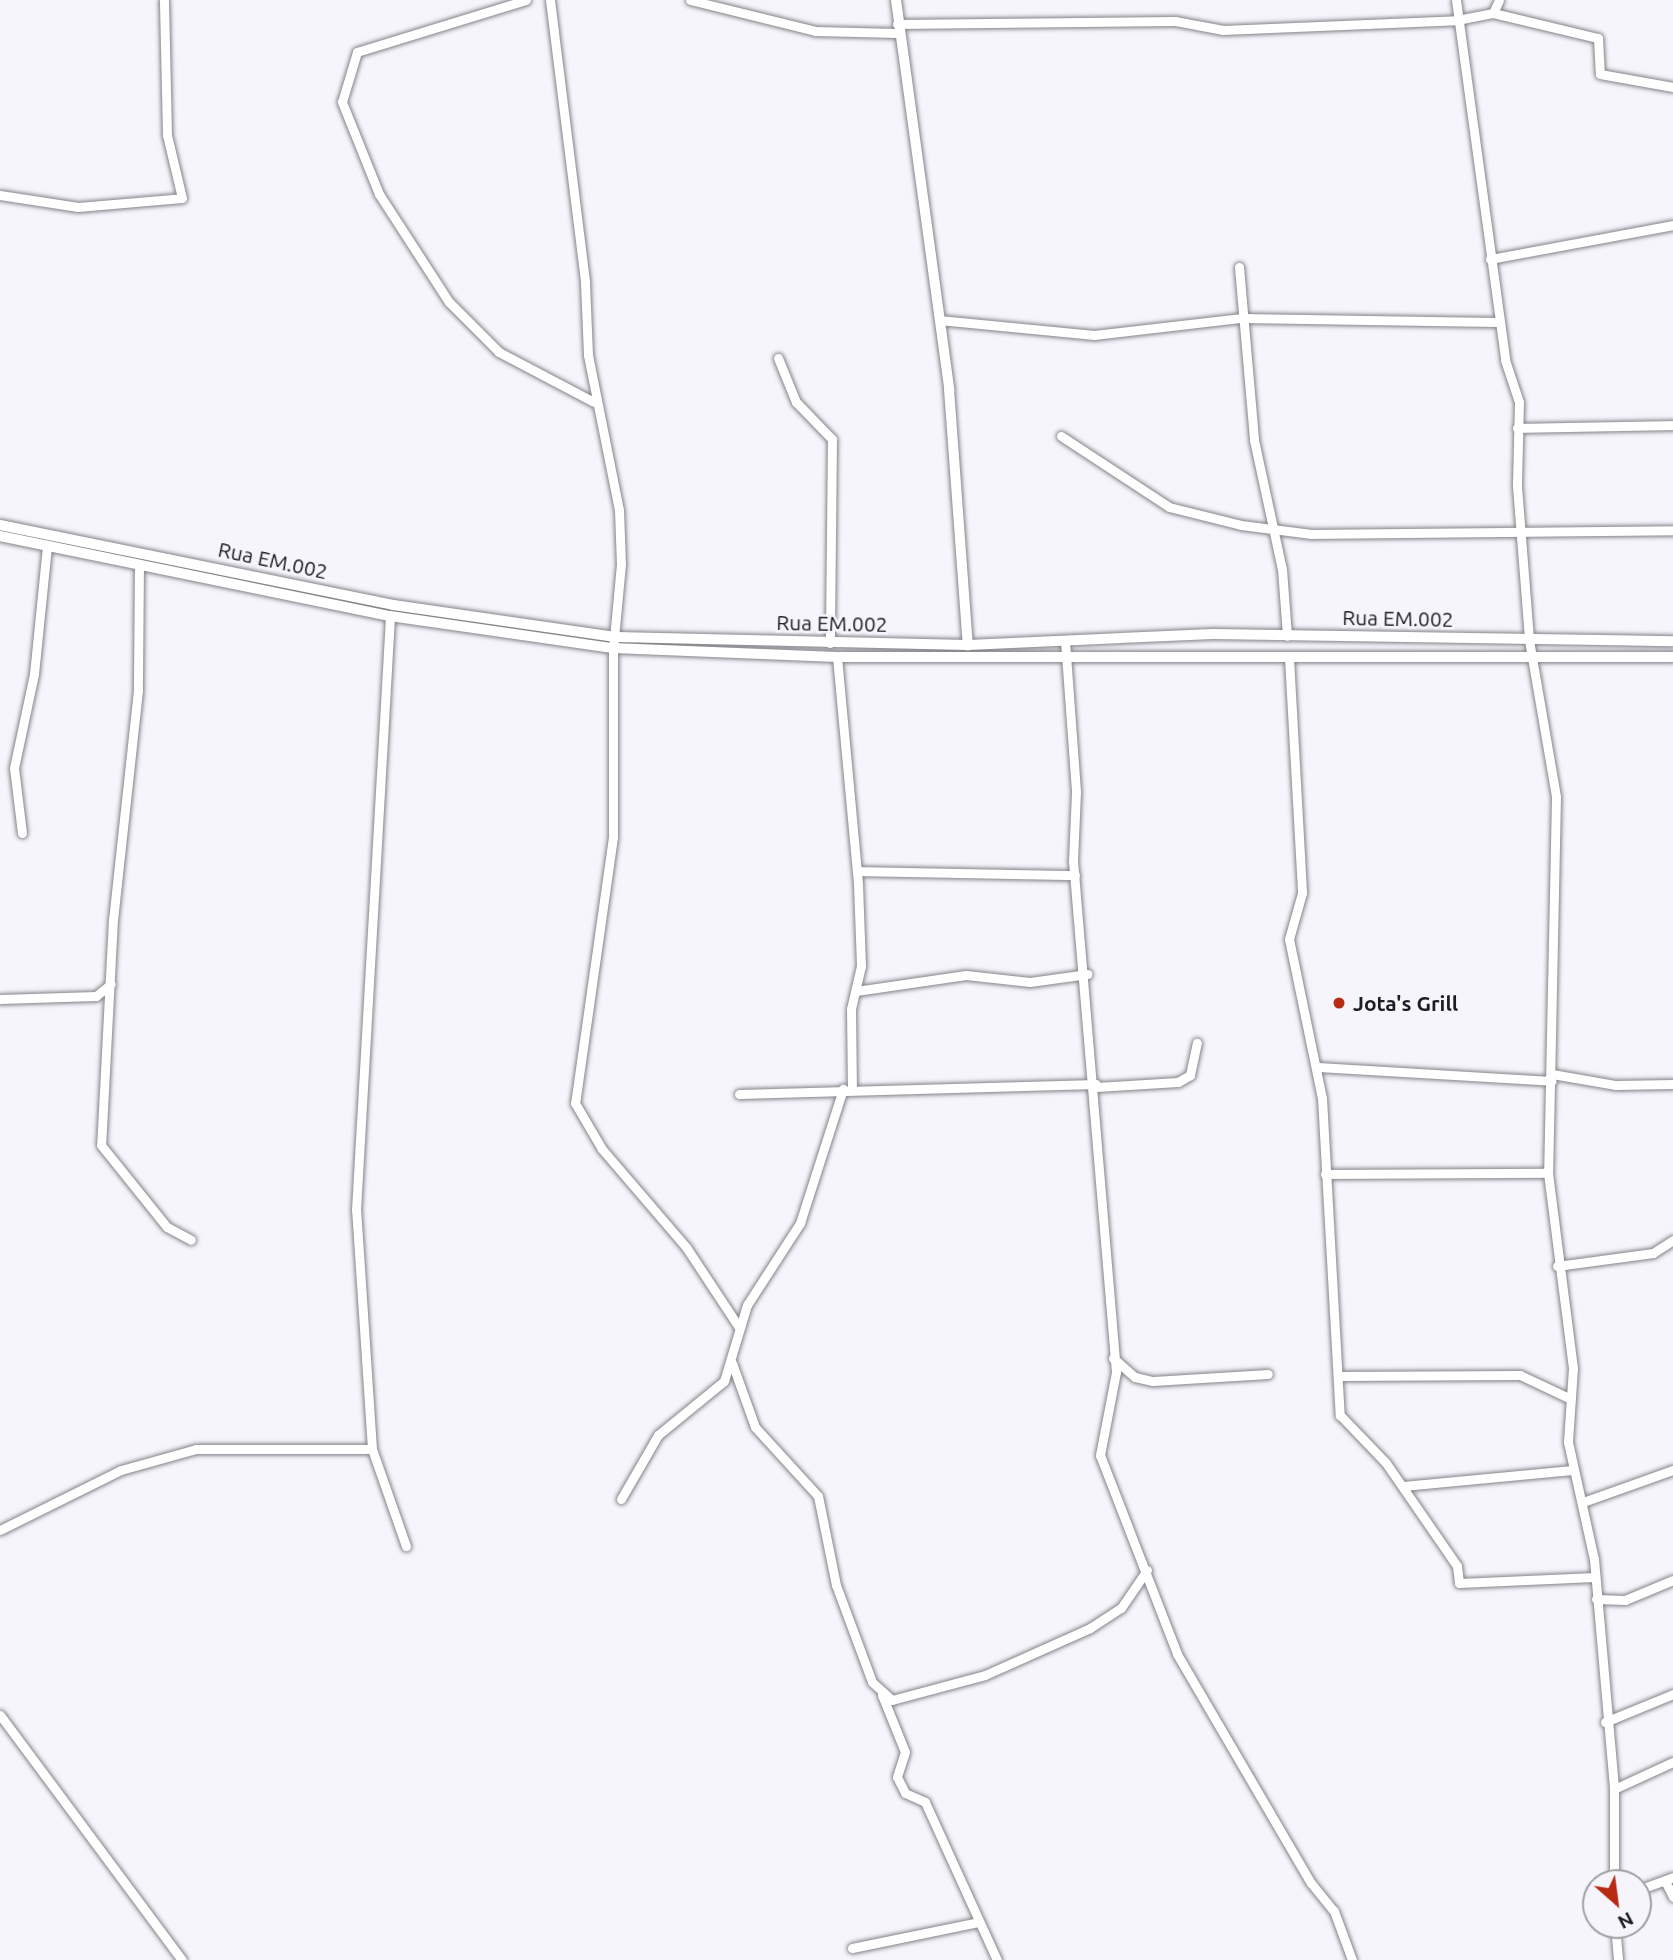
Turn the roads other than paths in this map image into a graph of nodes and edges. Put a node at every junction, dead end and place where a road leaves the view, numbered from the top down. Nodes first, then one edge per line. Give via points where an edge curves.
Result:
1 (164, 0) edge
2 (526, 0) edge
3 (550, 0) edge
4 (690, 0) edge
5 (896, 0) edge
6 (1456, 0) edge
7 (1499, 0) edge
8 (1493, 13) junction
9 (1457, 20) junction
10 (897, 29) junction
11 (1673, 87) edge
12 (0, 195) edge
13 (1673, 225) edge
14 (1490, 259) junction
15 (1239, 267) dead end
16 (1242, 318) junction
17 (939, 320) junction
18 (1499, 322) junction
19 (778, 358) dead end
20 (594, 401) junction
21 (1673, 425) edge
22 (1517, 428) junction
23 (1060, 436) dead end
24 (0, 525) edge
25 (1272, 529) junction
26 (1673, 530) edge
27 (1521, 533) junction
28 (0, 536) edge
29 (47, 545) junction
30 (139, 564) junction
31 (390, 615) junction
32 (1287, 636) junction
33 (1529, 640) junction
34 (1065, 641) junction
35 (1673, 641) edge
36 (614, 643) junction
37 (830, 643) junction
38 (968, 645) junction
39 (1532, 656) junction
40 (837, 657) junction
41 (1065, 657) junction
42 (1289, 657) junction
43 (1673, 657) edge
44 (22, 833) dead end
45 (857, 871) junction
46 (1075, 875) junction
47 (1087, 974) junction
48 (111, 984) junction
49 (856, 991) junction
50 (0, 999) edge
51 (1197, 1043) dead end
52 (1318, 1068) junction
53 (1552, 1077) junction
54 (1673, 1084) edge
55 (1096, 1086) junction
56 (848, 1088) junction
57 (739, 1094) dead end
58 (1548, 1173) junction
59 (1325, 1174) junction
60 (191, 1240) dead end
61 (1673, 1241) edge
62 (1557, 1266) junction
63 (738, 1326) junction
64 (1113, 1357) junction
65 (732, 1363) junction
66 (1268, 1374) dead end
67 (1338, 1376) junction
68 (1571, 1399) junction
69 (372, 1449) junction
70 (1573, 1470) junction
71 (1673, 1470) edge
72 (1403, 1486) junction
73 (621, 1499) dead end
74 (1583, 1502) junction
75 (0, 1530) edge
76 (406, 1546) dead end
77 (1147, 1570) junction
78 (1595, 1577) junction
79 (1673, 1580) edge
80 (1596, 1599) junction
81 (1673, 1694) edge
82 (882, 1695) junction
83 (0, 1714) edge
84 (1605, 1722) junction
85 (1673, 1762) edge
86 (1614, 1789) junction
87 (1614, 1869) edge
88 (1669, 1879) edge
89 (1652, 1884) edge
90 (1673, 1898) edge
91 (979, 1922) junction
92 (1616, 1939) edge
93 (852, 1948) dead end
94 (182, 1960) edge
95 (997, 1960) edge
96 (1352, 1960) edge
97 (1618, 1960) edge

1 - 12 street via 167,135 182,198 78,207
2 - 20 street via 357,52 342,102 379,194 449,302 499,352
3 - 20 street
4 - 10 street via 815,31
5 - 10 street
6 - 9 street
7 - 8 street
8 - 9 street
8 - 11 street via 1598,38 1600,74
9 - 10 street via 1223,30 1175,21
9 - 14 street
10 - 17 street
13 - 14 street
14 - 18 street
15 - 16 street
16 - 17 street via 1094,335
16 - 18 street
16 - 25 street
17 - 38 street
18 - 22 street via 1519,402
19 - 37 street via 796,401 832,439
20 - 36 street via 620,510
21 - 22 street
22 - 27 street
23 - 25 street via 1169,507
24 - 36 street, Rua EM.002 via 393,605
25 - 27 street
25 - 32 street
26 - 27 street
27 - 33 street
28 - 29 street, Rua EM.002
29 - 30 street, Rua EM.002
29 - 44 street via 34,674 14,768
30 - 31 street, Rua EM.002
30 - 48 street via 138,690
31 - 36 street, Rua EM.002
31 - 69 street via 356,1210
32 - 33 street, Rua EM.002
32 - 34 street, Rua EM.002
33 - 35 street, Rua EM.002
33 - 39 street
34 - 38 street, Rua EM.002
34 - 41 street
36 - 37 street, Rua EM.002
36 - 40 street, Rua EM.002
36 - 63 street via 613,837 575,1103 602,1149 686,1247
37 - 38 street, Rua EM.002
39 - 42 street, Rua EM.002
39 - 43 street, Rua EM.002
39 - 53 street via 1556,797
40 - 41 street, Rua EM.002
40 - 45 street
41 - 42 street, Rua EM.002
41 - 46 street
42 - 52 street via 1303,893 1289,939
45 - 46 street
45 - 49 street
46 - 47 street
47 - 49 street via 1030,982 966,975
47 - 55 street
48 - 50 street via 87,997
48 - 60 street via 101,1144 167,1227
49 - 56 street
51 - 55 street via 1190,1075 1178,1082
52 - 53 street
52 - 59 street
53 - 54 street via 1616,1085
53 - 58 street
55 - 56 street
55 - 64 street
56 - 57 street
56 - 63 street via 800,1223
58 - 59 street
58 - 62 street
59 - 67 street
61 - 62 street via 1653,1253
62 - 68 street via 1573,1367
63 - 65 street
64 - 66 street via 1135,1377 1153,1381
64 - 77 street via 1115,1394 1100,1455
65 - 73 street via 705,1401 658,1435
65 - 82 street via 755,1427 818,1496 836,1585
67 - 68 street via 1520,1376
67 - 72 street via 1345,1424
68 - 70 street
69 - 75 street via 183,1451 121,1470
69 - 76 street
70 - 72 street
70 - 74 street
71 - 74 street
72 - 78 street via 1457,1566 1459,1583
74 - 78 street
77 - 82 street via 1121,1608 1044,1650 909,1700
77 - 96 street via 1177,1654 1311,1883 1334,1911
78 - 80 street
79 - 80 street via 1625,1600
80 - 84 street
81 - 84 street
82 - 91 street via 905,1752 897,1777 905,1793 925,1801
83 - 94 street
84 - 86 street
85 - 86 street
86 - 87 street
88 - 89 street
88 - 90 street
91 - 93 street
91 - 95 street
92 - 97 street

